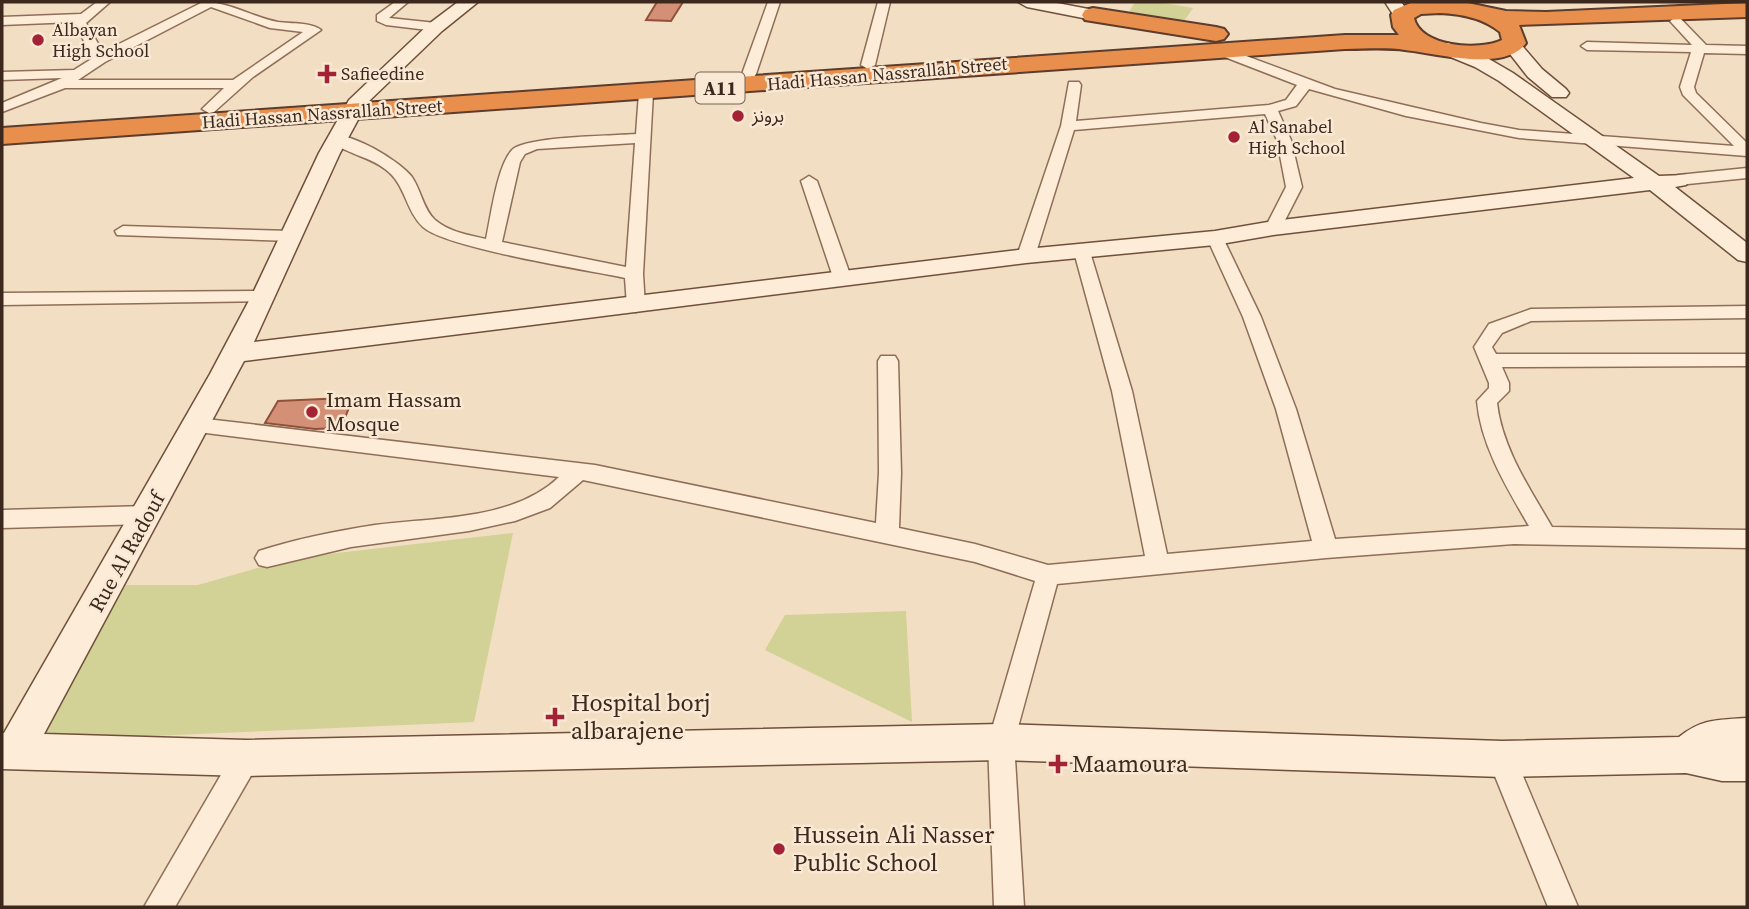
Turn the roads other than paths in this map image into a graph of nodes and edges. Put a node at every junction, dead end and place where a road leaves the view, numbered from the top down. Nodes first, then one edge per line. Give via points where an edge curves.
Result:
1 (104, 2) edge
2 (211, 2) edge
3 (402, 2) edge
4 (469, 2) edge
5 (774, 2) edge
6 (884, 2) edge
7 (1027, 2) edge
8 (1444, 5) edge
9 (1747, 10) edge
10 (1399, 12) edge
11 (1484, 14) junction
12 (1093, 15) junction
13 (1747, 17) edge
14 (84, 19) junction
15 (2, 21) edge
16 (1676, 21) junction
17 (436, 27) junction
18 (1274, 38) junction
19 (1513, 44) junction
20 (1587, 46) dead end
21 (1128, 47) junction
22 (1443, 48) junction
23 (1700, 50) junction
24 (1747, 50) edge
25 (1222, 51) junction
26 (100, 59) junction
27 (1090, 59) junction
28 (1038, 62) junction
29 (868, 65) junction
30 (77, 74) junction
31 (749, 74) junction
32 (2, 76) edge
33 (1306, 83) junction
34 (63, 84) junction
35 (236, 84) junction
36 (1074, 85) junction
37 (646, 93) junction
38 (355, 106) junction
39 (2, 108) edge
40 (209, 109) junction
41 (1270, 109) junction
42 (2, 124) edge
43 (1068, 126) junction
44 (2, 136) edge
45 (643, 138) junction
46 (336, 139) junction
47 (1595, 141) junction
48 (1627, 143) junction
49 (1747, 151) edge
50 (1747, 173) edge
51 (809, 181) dead end
52 (1667, 181) junction
53 (1273, 228) junction
54 (123, 231) dead end
55 (1747, 234) edge
56 (292, 236) junction
57 (1215, 238) junction
58 (493, 245) junction
59 (1082, 251) junction
60 (1747, 255) edge
61 (1026, 256) junction
62 (634, 274) junction
63 (843, 280) junction
64 (264, 298) junction
65 (2, 299) edge
66 (636, 306) junction
67 (1747, 312) edge
68 (235, 353) junction
69 (1747, 360) edge
70 (888, 361) dead end
71 (1488, 361) junction
72 (198, 425) junction
73 (578, 471) junction
74 (146, 516) junction
75 (2, 519) edge
76 (887, 534) junction
77 (1546, 536) junction
78 (1747, 539) edge
79 (1326, 549) junction
80 (267, 558) dead end
81 (1158, 565) junction
82 (1048, 575) junction
83 (1747, 736) edge
84 (1001, 743) junction
85 (9, 750) edge
86 (1686, 755) junction
87 (246, 758) junction
88 (1503, 759) junction
89 (1747, 764) edge
90 (159, 907) edge
91 (1009, 907) edge
92 (1563, 907) edge

1 - 14 street
2 - 26 street
2 - 35 street via 274,25 315,30
3 - 17 street via 381,18
4 - 17 street, Rue Al Radouf
5 - 31 street
6 - 29 street
7 - 12 street
8 - 10 highway, A11
8 - 11 highway, A11
9 - 11 highway, A11 via 1546,19
10 - 18 highway, Hadi Hassan Nassrallah Street / A11 via 1381,27 1363,31
10 - 22 highway, A11 via 1409,33
11 - 19 highway, A11 via 1507,26 1514,35
12 - 18 highway via 1190,32
12 - 21 highway via 1126,31 1132,40
13 - 16 highway, A11
14 - 15 street
14 - 26 street via 80,23
16 - 19 highway, A11 via 1554,26
16 - 23 street via 1694,37
17 - 38 street, Rue Al Radouf
18 - 21 highway, Hadi Hassan Nassrallah Street / A11
19 - 22 highway, A11 via 1487,53
19 - 48 street via 1546,82
20 - 23 street
21 - 29 highway, Hadi Hassan Nassrallah Street / A11
22 - 25 highway, Hadi Hassan Nassrallah Street / A11 via 1370,41
22 - 47 street via 1506,77
23 - 24 street
23 - 49 street via 1687,87 1690,94
25 - 27 highway, Hadi Hassan Nassrallah Street / A11
25 - 33 street
26 - 30 street
27 - 28 highway, Hadi Hassan Nassrallah Street / A11
27 - 36 highway
28 - 36 highway via 1064,71
28 - 37 highway, Hadi Hassan Nassrallah Street / A11
29 - 31 highway, Hadi Hassan Nassrallah Street / A11
30 - 32 street
30 - 34 street
31 - 38 highway, Hadi Hassan Nassrallah Street / A11
33 - 41 street via 1291,103
33 - 47 street via 1485,128
34 - 35 street
34 - 39 street
35 - 40 street
36 - 43 street
37 - 38 highway, Hadi Hassan Nassrallah Street / A11
37 - 45 street
38 - 40 highway, Hadi Hassan Nassrallah Street / A11
38 - 44 highway, Hadi Hassan Nassrallah Street / A11
38 - 46 street, Rue Al Radouf
40 - 42 highway, Hadi Hassan Nassrallah Street / A11
41 - 43 street
41 - 53 street via 1284,139 1294,187
43 - 61 street
45 - 58 street via 535,145 519,151 512,162
45 - 62 street
46 - 56 street, Rue Al Radouf
46 - 58 street via 396,170 407,182 417,210 435,228
47 - 48 street
47 - 52 street
48 - 49 street
48 - 52 street
50 - 52 street
51 - 63 street
52 - 53 street
52 - 55 street
52 - 60 street
53 - 57 street
54 - 56 street
56 - 64 street, Rue Al Radouf
57 - 59 street
57 - 79 street via 1252,317 1281,396
58 - 62 street
59 - 61 street
59 - 81 street via 1122,391
61 - 63 street
62 - 66 street
63 - 66 street
64 - 65 street
64 - 68 street, Rue Al Radouf
66 - 68 street
67 - 71 street via 1531,316 1491,331 1483,347
68 - 72 street, Rue Al Radouf
69 - 71 street
70 - 76 street
71 - 77 street via 1499,391 1487,401 1486,414 1513,477
72 - 73 street
72 - 74 street, Rue Al Radouf
73 - 76 street
73 - 80 street via 555,494 511,512 349,538
74 - 75 street
74 - 85 street, Rue Al Radouf
76 - 82 street
77 - 78 street
77 - 79 street
79 - 81 street
81 - 82 street
82 - 84 street
83 - 86 street via 1706,738
84 - 87 street
84 - 88 street
84 - 91 street
85 - 87 street
86 - 88 street
86 - 89 street
87 - 90 street
88 - 92 street

